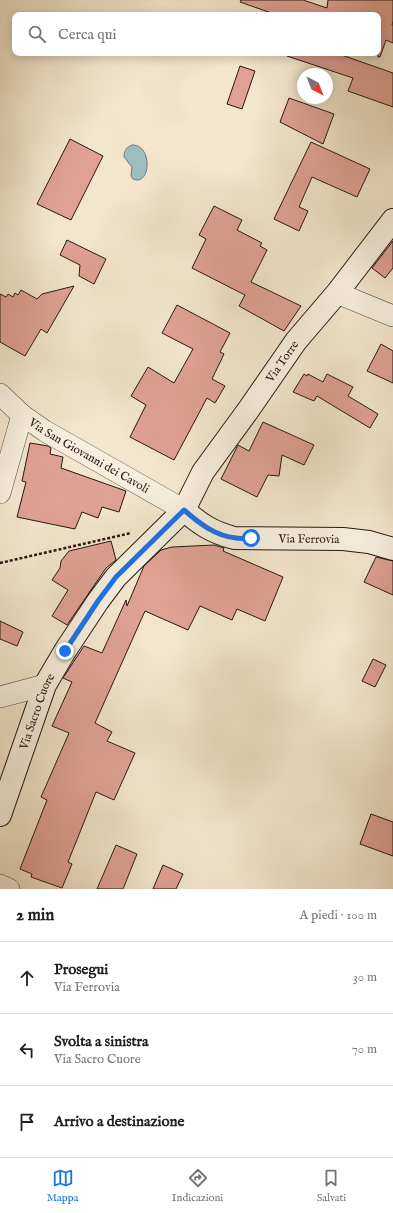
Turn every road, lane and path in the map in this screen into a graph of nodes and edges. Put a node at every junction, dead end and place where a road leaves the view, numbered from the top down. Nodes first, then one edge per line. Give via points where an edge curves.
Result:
1 (393, 220) edge
2 (338, 293) junction
3 (393, 316) edge
4 (0, 394) edge
5 (22, 415) junction
6 (0, 493) edge
7 (184, 510) junction
8 (133, 532) dead end
9 (393, 549) edge
10 (0, 563) edge
11 (45, 685) junction
12 (0, 697) edge
13 (0, 814) edge
14 (0, 885) edge
15 (9, 889) edge

1 - 2 street, Via Torre
2 - 3 street
2 - 7 street, Via Torre via 296,341 203,472
4 - 5 street, Via San Giovanni dei Cavoli
5 - 6 street
5 - 7 street, Via San Giovanni dei Cavoli via 45,431
7 - 9 street, Via Ferrovia via 200,524 218,534 234,538 343,539 369,542
7 - 11 street, Via Sacro Cuore via 116,577
8 - 10 path
11 - 12 street
11 - 13 street, Via Sacro Cuore
14 - 15 street

